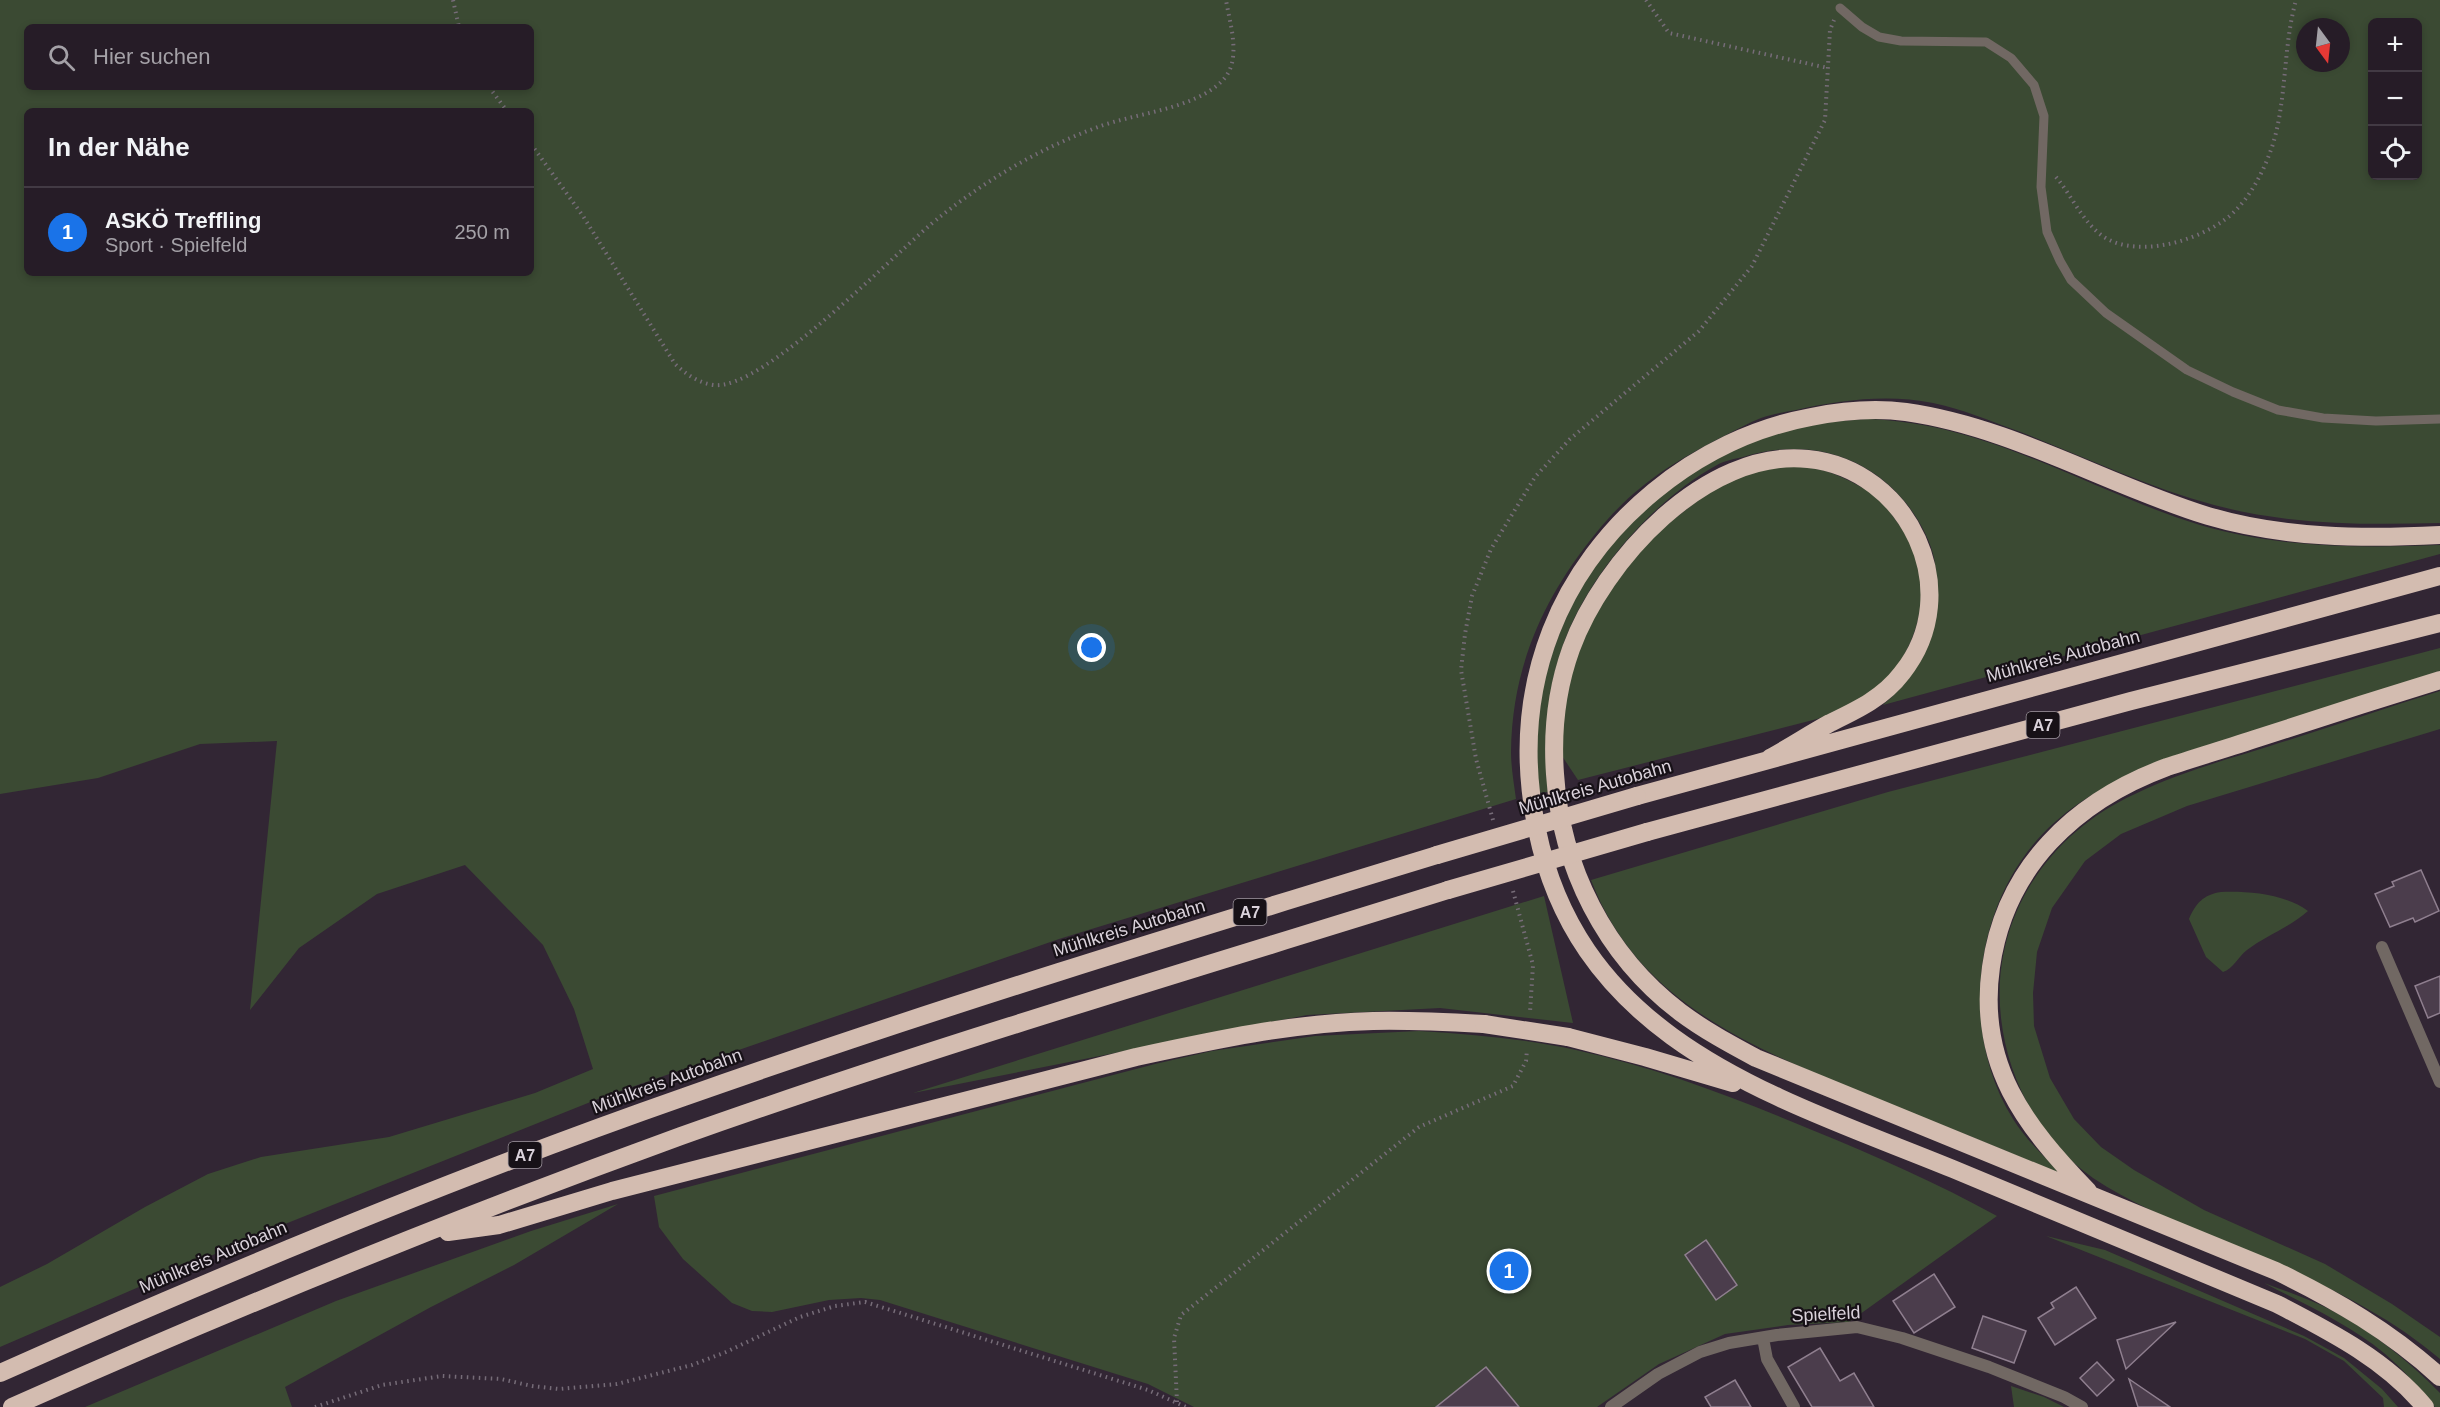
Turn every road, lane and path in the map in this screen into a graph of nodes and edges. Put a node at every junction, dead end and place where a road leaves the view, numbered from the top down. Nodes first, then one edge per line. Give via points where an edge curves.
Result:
1 (453, 0) edge
2 (1226, 0) edge
3 (1646, 0) edge
4 (2296, 0) edge
5 (1840, 8) joint
6 (458, 24) edge
7 (1827, 68) junction
8 (491, 90) edge
9 (505, 108) edge
10 (534, 148) edge
11 (2042, 164) junction
12 (2440, 418) edge
13 (2440, 535) edge
14 (2440, 576) edge
15 (2440, 623) edge
16 (2440, 680) edge
17 (1770, 758) junction
18 (1494, 824) dead end
19 (1513, 889) dead end
20 (2382, 947) dead end
21 (1530, 1014) dead end
22 (1527, 1049) dead end
23 (2440, 1082) edge
24 (1761, 1090) junction
25 (2093, 1195) junction
26 (410, 1238) junction
27 (1763, 1338) junction
28 (2383, 1368) junction
29 (0, 1373) edge
30 (2440, 1377) edge
31 (1177, 1402) junction
32 (12, 1407) edge
33 (315, 1407) edge
34 (1186, 1407) edge
35 (1611, 1407) edge
36 (1794, 1407) edge
37 (2082, 1407) edge
38 (2410, 1407) edge
39 (2425, 1407) edge

1 - 6 path
2 - 10 path via 1234,55 1230,71 1221,82 1188,101 1054,143 1008,169 940,217 804,336 768,364 736,381 715,385 690,377 675,363 584,216
3 - 7 path via 1669,33
4 - 11 path via 2273,143 2251,191 2234,212 2212,227 2181,241 2151,247 2117,244 2089,223 2057,178
5 - 7 path via 1830,30
5 - 11 lane via 1879,37 1986,42 2011,58 2034,85 2044,116
7 - 18 path via 1825,120 1752,266 1699,331 1570,439 1535,477 1491,549 1472,596 1461,670 1476,759
8 - 9 path
11 - 12 lane via 2047,232 2071,280 2106,313 2187,370 2278,410 2376,421
13 - 24 highway via 2382,538 2290,532 2214,518 2020,443 1951,421 1902,411 1813,416 1772,425 1732,441 1661,485 1603,541 1557,615 1540,663 1528,722 1532,807 1540,849 1552,882 1597,964 1635,1006 1676,1041
14 - 17 highway, Mühlkreis Autobahn / A7
15 - 26 highway, A7, bridge via 2131,701 1448,890 871,1072 673,1139
16 - 25 highway via 2165,768 2080,813 2050,839 2022,876 1994,946 1989,1017 1996,1053 2023,1115 2046,1146
17 - 25 highway via 1883,693 1915,654 1929,609 1924,557 1904,514 1863,477 1840,466 1808,459 1774,459 1742,466 1710,483 1674,508 1642,538 1594,601 1571,648 1555,721 1557,808 1566,847 1614,945 1656,992 1711,1033 1767,1062
17 - 29 highway, Mühlkreis Autobahn / A7, bridge via 1437,855 859,1036 397,1204
19 - 21 path via 1533,965
20 - 23 street
22 - 31 path via 1527,1061 1513,1086 1419,1127 1181,1315 1174,1338
24 - 26 highway, bridge via 1568,1037 1484,1024 1372,1021 1269,1031 1137,1057 612,1191 499,1224
24 - 28 highway via 2277,1304 2340,1337
25 - 30 highway via 2324,1294 2412,1351
26 - 32 highway, A7
27 - 35 street, Spielfeld via 1700,1352 1666,1369
27 - 36 street via 1767,1359
27 - 37 street, Spielfeld via 1835,1328 1876,1331 1989,1367
28 - 38 highway
28 - 39 highway via 2408,1386
31 - 33 path via 865,1302 834,1306 800,1317 692,1365 617,1384 559,1389 501,1379 442,1376 382,1385
31 - 34 path

